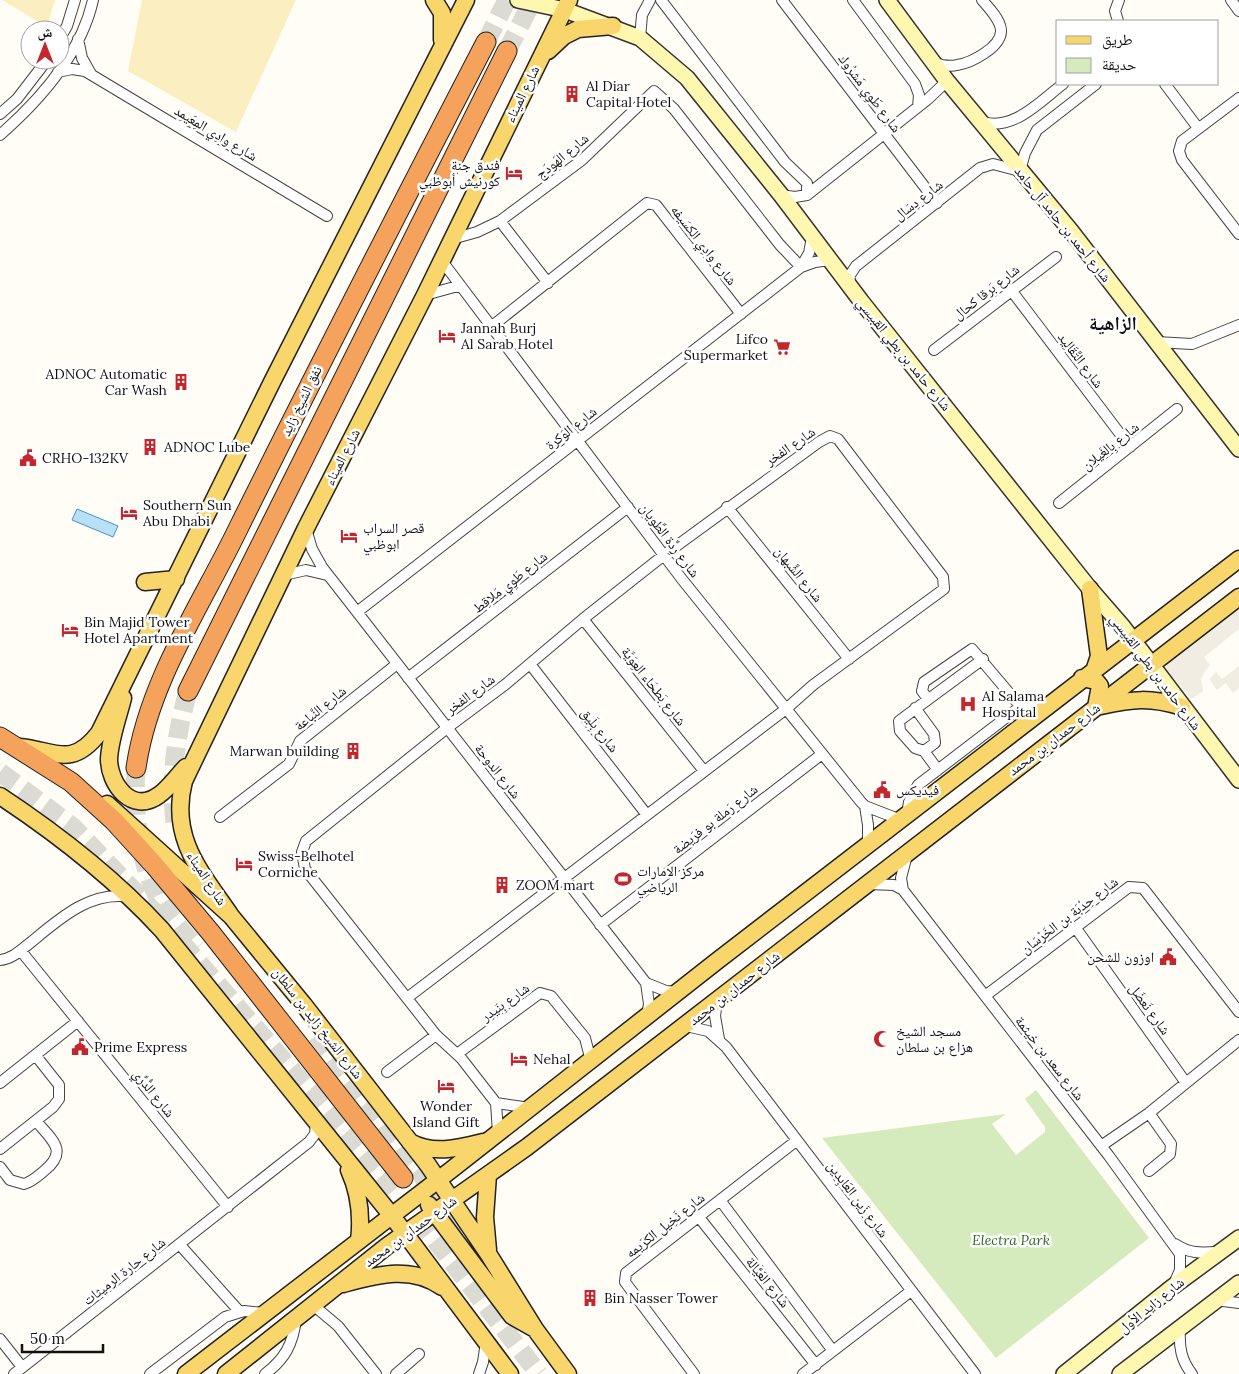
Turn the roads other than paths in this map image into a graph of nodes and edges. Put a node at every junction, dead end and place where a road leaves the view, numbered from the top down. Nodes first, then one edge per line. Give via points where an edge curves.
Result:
1 (75, 0) edge
2 (93, 0) edge
3 (434, 0) edge
4 (466, 0) edge
5 (518, 0) edge
6 (650, 0) edge
7 (661, 0) edge
8 (782, 0) edge
9 (853, 0) edge
10 (887, 0) edge
11 (982, 0) edge
12 (1119, 0) edge
13 (1231, 0) edge
14 (565, 3) edge
15 (1239, 11) edge
16 (69, 20) edge
17 (1118, 20) edge
18 (613, 26) junction
19 (640, 38) junction
20 (78, 39) junction
21 (486, 42) tunnel mouth
22 (441, 46) junction
23 (507, 51) tunnel mouth
24 (540, 57) junction
25 (934, 63) junction
26 (39, 70) edge
27 (58, 72) junction
28 (91, 75) junction
29 (947, 81) junction
30 (1062, 85) edge
31 (1095, 85) edge
32 (1166, 85) edge
33 (1239, 98) edge
34 (918, 107) junction
35 (0, 114) edge
36 (979, 121) junction
37 (1198, 128) junction
38 (884, 134) junction
39 (0, 135) edge
40 (1020, 171) junction
41 (831, 178) junction
42 (805, 181) junction
43 (781, 195) junction
44 (807, 195) junction
45 (937, 204) junction
46 (327, 216) dead end
47 (500, 221) junction
48 (1239, 234) edge
49 (812, 237) junction
50 (452, 239) junction
51 (1056, 257) dead end
52 (830, 260) junction
53 (442, 261) junction
54 (802, 267) junction
55 (548, 283) junction
56 (849, 285) junction
57 (458, 286) junction
58 (1011, 290) junction
59 (425, 295) junction
60 (740, 314) junction
61 (1239, 325) edge
62 (491, 327) junction
63 (1156, 342) junction
64 (934, 350) dead end
65 (1178, 409) dead end
66 (578, 441) junction
67 (1130, 447) junction
68 (1239, 449) edge
69 (1059, 503) dead end
70 (628, 507) junction
71 (727, 508) junction
72 (306, 528) junction
73 (664, 555) junction
74 (1239, 559) edge
75 (284, 575) junction
76 (328, 575) junction
77 (176, 579) junction
78 (145, 582) dead end
79 (1090, 588) junction
80 (1239, 597) edge
81 (357, 612) junction
82 (583, 619) junction
83 (1134, 641) junction
84 (849, 659) junction
85 (983, 659) junction
86 (132, 662) junction
87 (397, 664) junction
88 (530, 664) junction
89 (1151, 664) junction
90 (1089, 673) junction
91 (408, 678) junction
92 (188, 691) tunnel mouth
93 (928, 699) junction
94 (1021, 707) junction
95 (1047, 707) junction
96 (1096, 707) junction
97 (1182, 707) junction
98 (915, 708) junction
99 (786, 709) junction
100 (447, 728) junction
101 (8, 742) edge
102 (924, 751) junction
103 (822, 754) junction
104 (192, 760) junction
105 (136, 768) tunnel mouth
106 (938, 770) junction
107 (704, 771) junction
108 (1239, 780) edge
109 (71, 782) junction
110 (0, 796) edge
111 (865, 806) junction
112 (647, 815) junction
113 (220, 817) dead end
114 (904, 818) junction
115 (868, 845) junction
116 (908, 852) junction
117 (564, 878) junction
118 (867, 884) junction
119 (903, 890) junction
120 (132, 898) junction
121 (232, 916) junction
122 (600, 925) junction
123 (1075, 927) junction
124 (21, 950) junction
125 (0, 960) edge
126 (646, 983) junction
127 (678, 992) junction
128 (985, 996) junction
129 (407, 998) junction
130 (717, 1001) junction
131 (1239, 1012) edge
132 (647, 1016) junction
133 (78, 1021) junction
134 (686, 1026) junction
135 (436, 1035) junction
136 (585, 1038) junction
137 (719, 1039) junction
138 (1239, 1040) edge
139 (607, 1048) junction
140 (457, 1054) junction
141 (36, 1056) junction
142 (590, 1061) junction
143 (387, 1072) dead end
144 (0, 1083) edge
145 (1186, 1083) junction
146 (496, 1103) junction
147 (530, 1108) junction
148 (1149, 1113) junction
149 (316, 1119) junction
150 (36, 1121) junction
151 (493, 1137) junction
152 (796, 1141) junction
153 (410, 1142) junction
154 (336, 1146) junction
155 (1102, 1146) junction
156 (0, 1149) edge
157 (0, 1167) edge
158 (1149, 1171) dead end
159 (488, 1175) junction
160 (403, 1178) dead end
161 (438, 1180) junction
162 (453, 1200) junction
163 (720, 1200) junction
164 (411, 1201) junction
165 (228, 1207) junction
166 (435, 1212) junction
167 (392, 1216) junction
168 (698, 1216) junction
169 (404, 1233) junction
170 (1239, 1238) edge
171 (359, 1241) junction
172 (180, 1244) junction
173 (1174, 1244) junction
174 (1218, 1252) junction
175 (489, 1254) junction
176 (1239, 1284) edge
177 (1171, 1288) junction
178 (330, 1290) junction
179 (911, 1291) junction
180 (452, 1295) junction
181 (1215, 1300) junction
182 (1239, 1304) edge
183 (313, 1305) junction
184 (239, 1312) junction
185 (264, 1314) junction
186 (296, 1319) junction
187 (535, 1329) junction
188 (1180, 1329) junction
189 (0, 1339) edge
190 (486, 1342) junction
191 (833, 1351) junction
192 (419, 1354) dead end
193 (816, 1364) junction
194 (18, 1371) edge
195 (150, 1374) edge
196 (186, 1374) edge
197 (226, 1374) edge
198 (265, 1374) edge
199 (376, 1374) edge
200 (396, 1374) edge
201 (479, 1374) edge
202 (510, 1374) edge
203 (568, 1374) edge
204 (694, 1374) edge
205 (803, 1374) edge
206 (976, 1374) edge
207 (1064, 1374) edge
208 (1120, 1374) edge
209 (1192, 1374) edge

1 - 16 street
2 - 20 street
3 - 22 main road via 442,13
4 - 22 main road
5 - 14 main road, شارع حامد بن بطي القبيسي
6 - 19 street via 642,15
7 - 42 street via 785,162
8 - 38 street, شارع طَوِي مَشرُوك
9 - 34 street via 915,84 919,95
10 - 25 main road, شارع أحمد بن حامد آل حامد
11 - 25 street via 1000,24 999,40 966,63 946,66
12 - 17 street via 1115,11
13 - 15 street
14 - 18 main road, شارع حامد بن بطي القبيسي
14 - 24 main road, شارع الميناء
18 - 19 main road, شارع حامد بن بطي القبيسي
18 - 24 main road via 578,29 564,36
19 - 43 main road, شارع حامد بن بطي القبيسي via 687,78
20 - 27 street
20 - 28 street via 82,58
21 - 105 highway, نفق الشيخ زايد via 172,658 146,720
22 - 77 main road
23 - 92 highway, نفق الشيخ زايد
24 - 50 main road, شارع الميناء
25 - 29 main road, شارع أحمد بن حامد آل حامد
26 - 35 street via 17,99
27 - 28 street, شارع وادِي المِعَيمِد via 78,69
27 - 39 street via 26,112
28 - 46 street, شارع وادِي المِعَيمِد
29 - 34 street
29 - 36 main road, شارع أحمد بن حامد آل حامد
30 - 36 street via 1010,122 994,124
31 - 40 street via 1037,130
32 - 37 street
33 - 37 street
34 - 38 street
36 - 40 main road, شارع أحمد بن حامد آل حامد
37 - 48 street via 1182,141 1179,151 1182,160
38 - 41 street
38 - 45 street, شارع طَوِي مَشرُوك
40 - 45 street, شارع دِسَال via 990,164 980,168
40 - 63 main road, شارع أحمد بن حامد آل حامد
41 - 42 street
41 - 44 street
42 - 44 street
43 - 44 street
43 - 49 main road, شارع حامد بن بطي القبيسي
45 - 56 street, شارع دِسَال via 856,266 850,275
47 - 50 street, شارع الهَودَج
47 - 54 street, شارع الهَودَج via 582,160 654,91 674,109 780,245
47 - 55 street
49 - 52 main road, شارع حامد بن بطي القبيسي
49 - 54 street
50 - 53 main road, شارع الميناء
51 - 58 street, شارع بَرقا كحال
52 - 54 street, شارع الوَكرة
52 - 56 main road, شارع حامد بن بطي القبيسي
53 - 57 street, شارع رِدَّة الطِّويان
53 - 59 main road, شارع الميناء
54 - 60 street, شارع الوَكرة
55 - 60 street, شارع وادِي الكسَيفه via 652,203
55 - 62 street, شارع وادِي الكسَيفه
56 - 79 main road, شارع حامد بن بطي القبيسي
57 - 59 street
57 - 62 street, شارع رِدَّة الطِّويان
58 - 64 street, شارع بَرقا كحال
58 - 67 street, شارع التَّقَالِيد
59 - 72 main road, شارع الميناء
60 - 66 street, شارع الوَكرة
61 - 63 street via 1192,344
62 - 66 street, شارع رِدَّة الطِّويان
63 - 68 main road, شارع أحمد بن حامد آل حامد
65 - 67 street, شارع بِالغَيلان
66 - 70 street, شارع رِدَّة الطِّويان
66 - 81 street, شارع الوَكرة
67 - 69 street, شارع بِالغَيلان
70 - 73 street, شارع رِدَّة الطِّويان
70 - 91 street, شارع طَوِي مَلاقِط
71 - 73 street, شارع الفخر
71 - 84 street, شارع الشَّبهان
71 - 84 street, شارع الفخر via 819,442 830,436 838,438 943,577 944,588
72 - 75 main road, شارع الميناء
72 - 76 street, شارع الدوحة via 314,553
73 - 82 street, شارع الفخر
73 - 99 street, شارع رِدَّة الطِّويان
74 - 83 main road, شارع حمدان بن محمد
75 - 76 street via 306,570
75 - 104 main road, شارع الميناء
76 - 81 street, شارع الدوحة
77 - 78 main road
77 - 86 main road
79 - 83 main road, شارع حامد بن بطي القبيسي
79 - 90 main road via 1099,656
80 - 89 main road, شارع حمدان بن محمد
81 - 87 street, شارع الدوحة
82 - 88 street, شارع الفخر
82 - 107 street, شارع بَطحَاء العِوَيَّة
83 - 89 main road, شارع حامد بن بطي القبيسي
83 - 90 main road, شارع حمدان بن محمد
84 - 99 street, شارع الفخر
85 - 93 street
85 - 93 street via 970,649 939,671 922,684 922,691
85 - 94 street
86 - 101 main road via 98,733 87,746 74,753 59,755
86 - 104 main road via 110,753 110,769 118,789 137,800 154,798
87 - 91 street, شارع الدوحة
87 - 113 street, شارع النَّباعة via 300,741 289,764
88 - 100 street, شارع الفخر
88 - 112 street, شارع بِلَيق
89 - 96 main road, شارع حمدان بن محمد
89 - 97 main road, شارع حامد بن بطي القبيسي
90 - 95 main road, شارع حمدان بن محمد
90 - 96 main road via 1100,686
91 - 100 street, شارع الدوحة
93 - 98 street
94 - 95 street
94 - 106 street
95 - 114 main road, شارع حمدان بن محمد
96 - 97 main road via 1141,699 1160,700
96 - 116 main road, شارع حمدان بن محمد
97 - 108 main road, شارع حامد بن بطي القبيسي
98 - 102 street via 935,737 935,743
98 - 102 street via 900,718 899,728 915,748
99 - 103 street, شارع رِدَّة الطِّويان
99 - 107 street, شارع الفخر
100 - 117 street, شارع الدوحة
100 - 129 street, شارع الفخر via 306,840 302,852 305,869
101 - 109 highway, شارع الشيخ زايد بن سلطان
102 - 106 street
103 - 111 street, شارع رِدَّة الطِّويان
103 - 122 street, شارع رَملة بو فرَيضة
104 - 121 main road, شارع الميناء via 180,801 183,837 193,860
106 - 114 street via 914,790
107 - 112 street, شارع الفخر
109 - 121 main road, شارع الشيخ زايد بن سلطان via 129,822
109 - 160 highway via 114,821 174,887
110 - 120 main road via 71,845
111 - 114 street, شارع رِدَّة الطِّويان
111 - 115 street
112 - 117 street, شارع الفخر
114 - 115 main road, شارع حمدان بن محمد
115 - 127 main road, شارع حمدان بن محمد
116 - 118 main road, شارع حمدان بن محمد
116 - 119 street via 902,868
117 - 122 street, شارع الدوحة
117 - 129 street, شارع الفخر
118 - 119 street via 894,885
118 - 130 main road, شارع حمدان بن محمد
119 - 128 street, شارع سعد بن خيثمة
120 - 124 street via 106,897 84,904
120 - 149 main road via 194,967
121 - 153 main road, شارع الشيخ زايد بن سلطان
122 - 126 street, شارع الدوحة
123 - 128 street, شارع حِدْبَة بن الخَرْسَان
123 - 131 street, شارع حِدْبَة بن الخَرْسَان via 1129,887 1143,888
123 - 145 street, شارع نَعضَل
124 - 125 street
124 - 133 street, شارع الدُّرِّي
126 - 127 street
126 - 132 street
127 - 132 main road, شارع حمدان بن محمد
128 - 155 street, شارع سعد بن خيثمة
129 - 135 street, شارع الفخر
130 - 134 main road, شارع حمدان بن محمد
130 - 137 street, شارع زَين العَابِدين via 715,1016
132 - 139 main road, شارع حمدان بن محمد
133 - 141 street
133 - 165 street, شارع الدُّرِّي
134 - 137 street, شارع زَين العَابِدين via 708,1030
134 - 159 main road, شارع حمدان بن محمد
135 - 140 street, شارع الفخر
135 - 143 street
136 - 139 street, شارع بِنَيدِر
136 - 140 street, شارع بِنَيدِر via 551,996 540,993
136 - 142 street, شارع بِنَيدِر
137 - 152 street, شارع زَين العَابِدين
138 - 145 street
139 - 142 main road, شارع حمدان بن محمد
140 - 146 street, شارع الفخر
141 - 144 street
141 - 150 street via 59,1085 61,1095 57,1104
142 - 147 main road, شارع حمدان بن محمد
145 - 148 street
146 - 147 street
146 - 151 street
147 - 151 main road, شارع حمدان بن محمد
148 - 155 street
148 - 158 street via 1171,1144 1170,1154
149 - 154 main road
149 - 165 street, شارع حارة الرميثات via 317,1129 313,1138
150 - 156 street
150 - 157 street via 56,1146 55,1162 24,1184 10,1180
151 - 153 main road via 438,1150
151 - 161 main road, شارع حمدان بن محمد
152 - 163 street, شارع نَخِيل الكرَيمه
152 - 179 street, شارع زَين العَابِدين
153 - 161 main road, شارع الشيخ زايد بن سلطان
154 - 167 main road
154 - 171 main road via 357,1193
155 - 173 street, شارع سعد بن خيثمة
159 - 162 main road, شارع حمدان بن محمد
159 - 175 main road via 485,1216
161 - 162 main road, شارع الشيخ زايد بن سلطان
161 - 164 main road, شارع حمدان بن محمد
162 - 166 main road, شارع حمدان بن محمد
162 - 175 main road, شارع الشيخ زايد بن سلطان
163 - 168 street, شارع نَخِيل الكرَيمه
163 - 191 street, شارع العَيَّالة
164 - 166 main road via 423,1201
164 - 167 main road, شارع حمدان بن محمد
165 - 172 street, شارع حارة الرميثات
166 - 169 main road, شارع حمدان بن محمد
166 - 187 main road via 512,1316
167 - 169 main road
167 - 171 main road, شارع حمدان بن محمد
168 - 193 street, شارع العَيَّالة
168 - 204 street, شارع نَخِيل الكرَيمه via 626,1273 625,1282
169 - 178 main road, شارع حمدان بن محمد
169 - 180 main road
170 - 174 main road, شارع زايد الأول
171 - 185 main road, شارع حمدان بن محمد
172 - 184 street, شارع حارة الرميثات
172 - 194 street, شارع حارة الرميثات
173 - 174 street via 1196,1253
173 - 177 street, شارع سعد بن خيثمة via 1181,1262
174 - 177 main road, شارع زايد الأول
175 - 187 main road, شارع الشيخ زايد بن سلطان
176 - 181 main road
177 - 207 main road, شارع زايد الأول
178 - 180 main road via 361,1279 406,1273 427,1278
178 - 183 main road, شارع حمدان بن محمد
179 - 191 street
179 - 206 street, شارع زَين العَابِدين
180 - 190 main road
181 - 182 street
181 - 188 main road
183 - 186 main road, شارع حمدان بن محمد
183 - 199 street via 338,1326
184 - 185 street
184 - 195 street via 225,1317
185 - 196 main road, شارع حمدان بن محمد
186 - 197 main road, شارع حمدان بن محمد
186 - 198 street via 287,1353
187 - 203 main road, شارع الشيخ زايد بن سلطان
188 - 208 main road
188 - 209 street via 1181,1352
189 - 194 street
190 - 201 street
190 - 202 main road
191 - 193 street
192 - 200 street
193 - 205 street

